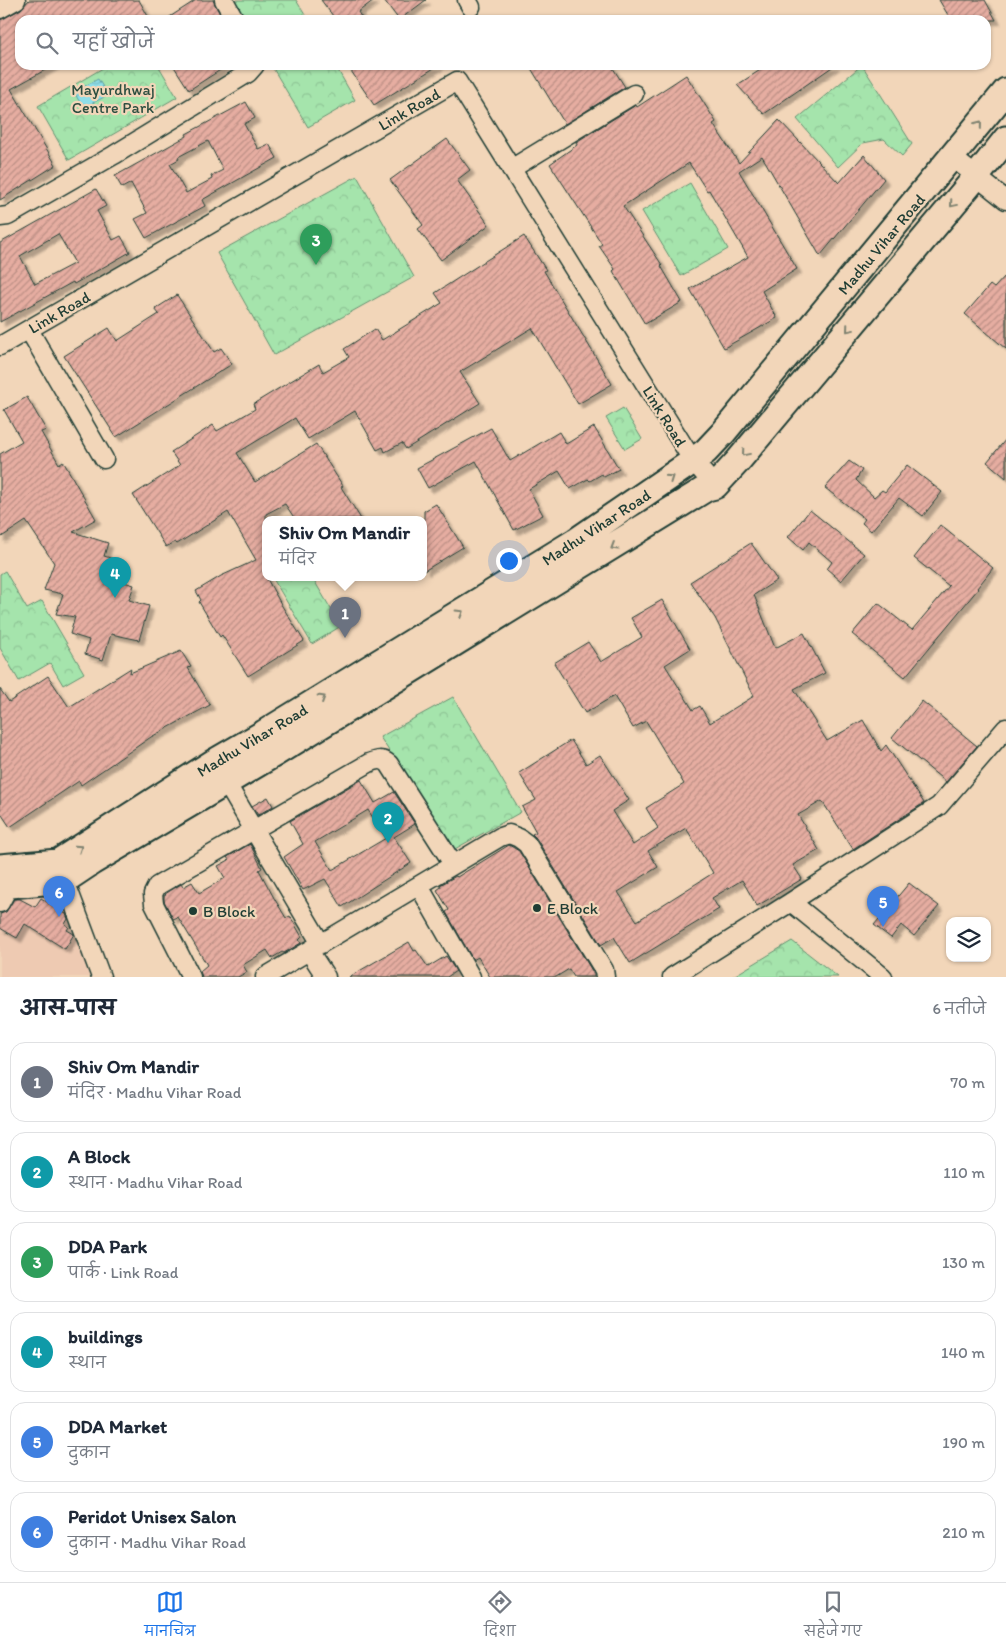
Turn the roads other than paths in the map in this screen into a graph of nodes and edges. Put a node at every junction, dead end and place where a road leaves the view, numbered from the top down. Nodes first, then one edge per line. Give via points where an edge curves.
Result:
1 (16, 0) edge
2 (224, 0) edge
3 (0, 9) edge
4 (232, 15) edge
5 (251, 70) edge
6 (1006, 91) edge
7 (634, 94) dead end
8 (1006, 139) edge
9 (952, 157) junction
10 (512, 168) junction
11 (976, 176) junction
12 (1006, 200) edge
13 (0, 217) edge
14 (29, 330) junction
15 (0, 346) edge
16 (104, 458) dead end
17 (693, 461) junction
18 (715, 486) junction
19 (499, 603) junction
20 (1006, 728) edge
21 (220, 772) junction
22 (254, 830) junction
23 (453, 864) junction
24 (61, 871) junction
25 (2, 885) edge
26 (419, 886) junction
27 (791, 902) junction
28 (315, 947) junction
29 (101, 977) edge
30 (191, 977) edge
31 (265, 977) edge
32 (326, 977) edge
33 (471, 977) edge
34 (605, 977) edge
35 (672, 977) edge
36 (883, 977) edge

1 - 3 street
2 - 4 street
5 - 13 street via 114,155 8,216
9 -> 6 street, Madhu Vihar Road
7 - 10 street
8 - 11 street, Madhu Vihar Road
9 - 11 street
9 - 17 street, Madhu Vihar Road via 723,433
10 - 14 street, Link Road via 457,81
10 - 17 street, Link Road
11 - 12 street
11 -> 18 street, Madhu Vihar Road
14 - 15 street, Link Road
14 - 16 street
17 - 18 street, Link Road
19 -> 17 street, Madhu Vihar Road via 576,541
18 -> 19 street, Madhu Vihar Road
19 - 21 street, Madhu Vihar Road via 264,733
20 - 27 street via 939,806
21 - 22 street
21 - 24 street, Madhu Vihar Road
22 - 23 street via 369,763 385,760
22 - 28 street
22 - 30 street via 157,886 153,894 154,904
23 - 26 street
23 - 34 street via 500,837 509,834 519,838 527,844 604,970
24 - 25 street, Madhu Vihar Road
24 - 29 street
26 - 28 street
26 - 33 street
27 - 35 street
27 - 36 street
28 - 31 street
28 - 32 street

